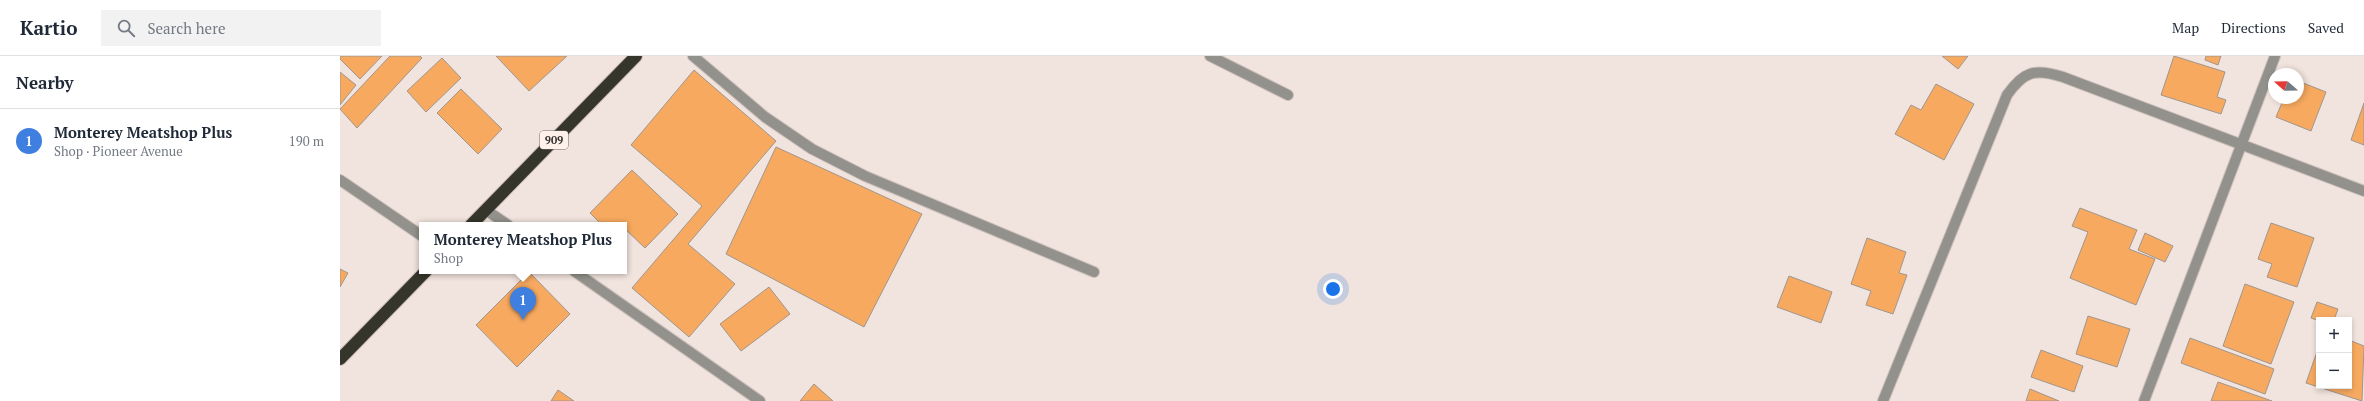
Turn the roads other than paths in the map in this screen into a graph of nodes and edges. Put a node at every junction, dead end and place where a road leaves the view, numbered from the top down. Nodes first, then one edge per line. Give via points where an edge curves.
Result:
1 (636, 56) edge
2 (693, 56) edge
3 (1210, 56) edge
4 (2276, 56) edge
5 (1288, 95) dead end
6 (2242, 145) junction
7 (340, 180) edge
8 (2364, 191) edge
9 (486, 210) junction
10 (474, 222) edge
11 (504, 222) edge
12 (419, 234) edge
13 (1094, 272) dead end
14 (423, 274) edge
15 (578, 274) edge
16 (340, 359) edge
17 (760, 401) edge
18 (1883, 401) edge
19 (2144, 401) edge

1 - 9 highway, 909
2 - 13 street via 765,117 812,149 865,176
3 - 5 street
4 - 6 street
6 - 8 street
6 - 18 street via 2049,72 2032,72 2017,81 2008,95
6 - 19 street
7 - 12 street
9 - 10 highway, 909
9 - 11 street
14 - 16 highway
15 - 17 street

